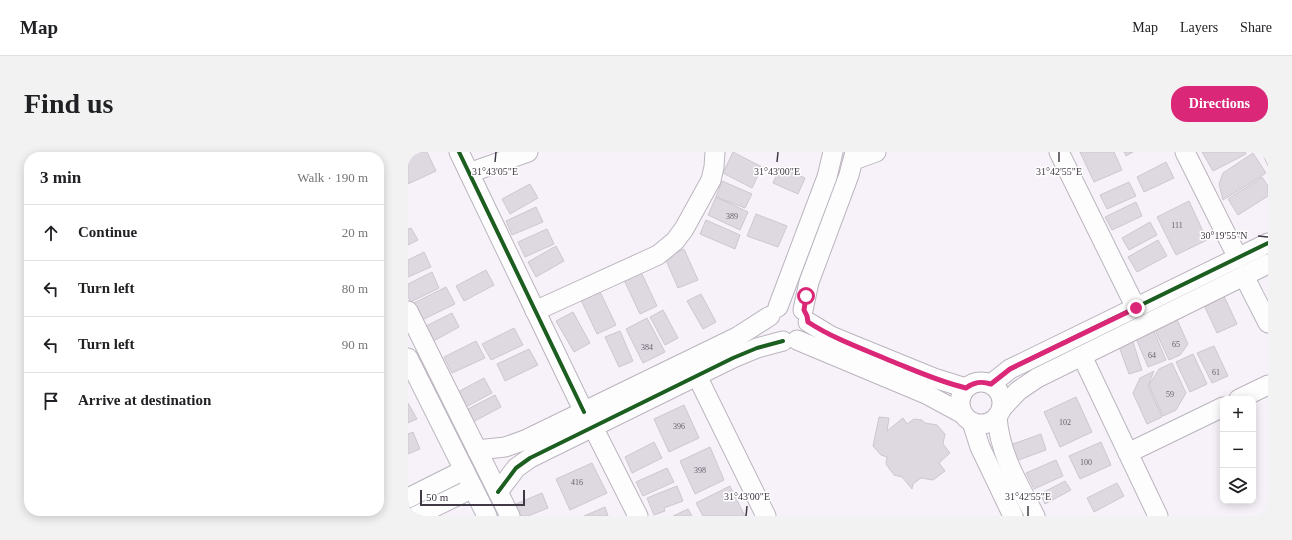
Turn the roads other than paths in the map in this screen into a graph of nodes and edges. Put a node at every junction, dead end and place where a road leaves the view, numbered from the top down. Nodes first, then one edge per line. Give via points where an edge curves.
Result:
1 (459, 152) edge
2 (528, 152) edge
3 (715, 152) edge
4 (833, 152) edge
5 (876, 152) edge
6 (1059, 152) edge
7 (1184, 152) edge
8 (854, 156) edge
9 (469, 173) junction
10 (1268, 243) edge
11 (1238, 258) junction
12 (1268, 264) edge
13 (1244, 276) junction
14 (1136, 308) junction
15 (535, 311) junction
16 (774, 311) junction
17 (408, 312) edge
18 (806, 316) junction
19 (1268, 323) edge
20 (790, 340) junction
21 (1082, 356) junction
22 (408, 358) edge
23 (696, 376) junction
24 (991, 384) junction
25 (1268, 385) edge
26 (966, 388) junction
27 (1245, 396) edge
28 (1220, 408) edge
29 (1000, 413) junction
30 (967, 418) junction
31 (588, 419) junction
32 (477, 450) junction
33 (1128, 453) junction
34 (464, 470) junction
35 (473, 488) junction
36 (498, 492) junction
37 (408, 498) edge
38 (416, 516) edge
39 (487, 516) edge
40 (510, 516) edge
41 (638, 516) edge
42 (766, 516) edge
43 (1013, 516) edge
44 (1035, 516) edge
45 (1158, 516) edge

1 - 9 street
2 - 9 street
3 - 15 street via 711,180 682,232 667,248 658,255
4 - 16 street via 827,177
5 - 8 street
6 - 14 street
7 - 11 street
8 - 18 street via 809,282
9 - 15 street
10 - 11 street
11 - 14 street
12 - 13 street
13 - 19 street
13 - 21 street
14 - 24 street via 1010,369
15 - 31 street
16 - 18 street via 784,304 791,303 798,305
16 - 20 street via 769,322 770,328 778,338
16 - 31 street via 737,337
17 - 32 street
18 - 20 street via 805,333
18 - 26 street via 831,336 944,382
20 - 23 street via 745,353
20 - 30 street via 926,394
21 - 29 street via 1037,378 1018,391
21 - 33 street
22 - 34 street
23 - 31 street
23 - 42 street
24 - 26 street via 975,382
24 - 29 street via 1002,397
25 - 27 street
26 - 30 street via 962,393 960,407
28 - 33 street
29 - 30 street via 986,424 979,424
29 - 44 street via 998,429 1004,453
30 - 43 street
31 - 32 street via 505,447
31 - 36 street via 523,462
31 - 41 street
32 - 36 street
33 - 45 street
34 - 35 street
34 - 37 street
35 - 38 street
35 - 39 street
36 - 40 street

